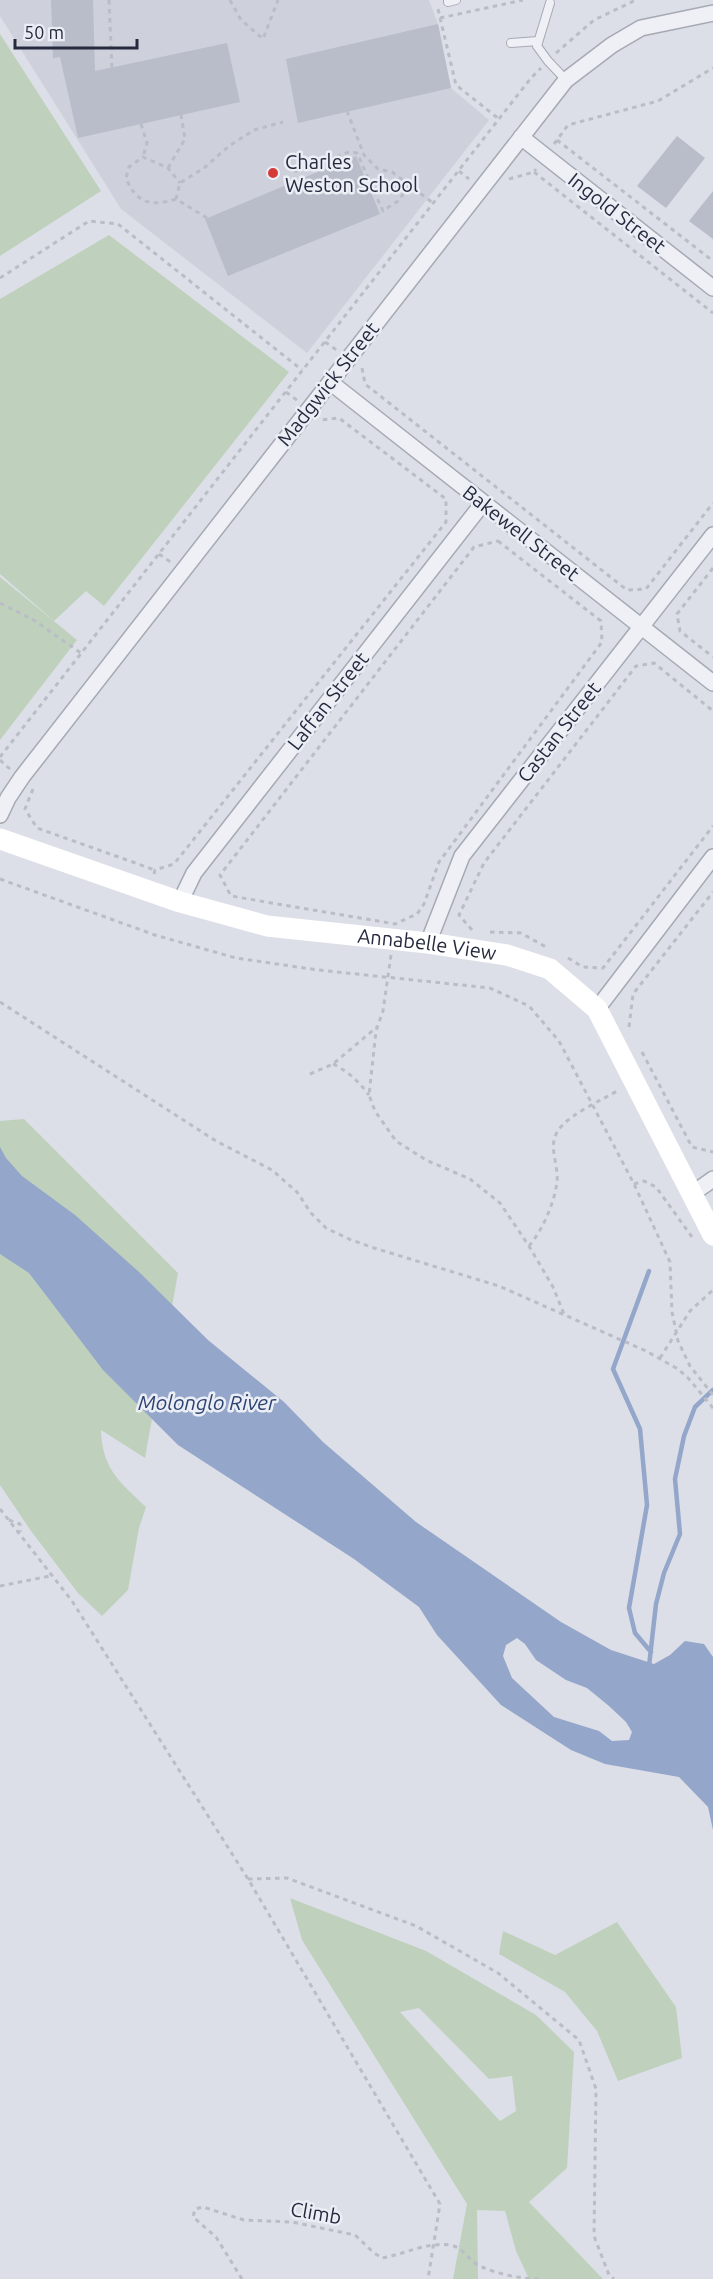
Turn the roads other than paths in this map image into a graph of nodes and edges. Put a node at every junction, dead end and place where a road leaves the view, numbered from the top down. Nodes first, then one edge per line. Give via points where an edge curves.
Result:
1 (448, 0) edge
2 (456, 0) edge
3 (550, 3) dead end
4 (710, 11) edge
5 (538, 41) junction
6 (510, 43) dead end
7 (566, 80) junction
8 (521, 137) junction
9 (713, 288) edge
10 (330, 382) junction
11 (483, 503) junction
12 (713, 535) edge
13 (642, 626) junction
14 (713, 683) edge
15 (0, 815) edge
16 (0, 839) edge
17 (713, 857) edge
18 (180, 902) junction
19 (428, 943) junction
20 (597, 1009) junction
21 (713, 1179) edge
22 (692, 1194) junction
23 (703, 1238) edge

1 - 2 lane
3 - 5 lane
4 - 7 street, Madgwick Street via 641,28
5 - 6 lane
5 - 7 lane via 537,46 548,62
7 - 8 street, Madgwick Street
8 - 9 street, Ingold Street
8 - 10 street, Madgwick Street
10 - 11 street, Bakewell Street
10 - 15 street, Madgwick Street via 22,777
11 - 13 street, Bakewell Street
11 - 18 street, Laffan Street via 194,873
12 - 13 street, Castan Street
13 - 14 street, Bakewell Street
13 - 19 street, Castan Street via 462,856
16 - 18 street, Annabelle View
17 - 20 street
18 - 19 street, Annabelle View via 267,926 393,932
19 - 20 street, Annabelle View via 507,955 550,969
20 - 22 street, Annabelle View
21 - 22 street
22 - 23 street, Annabelle View

